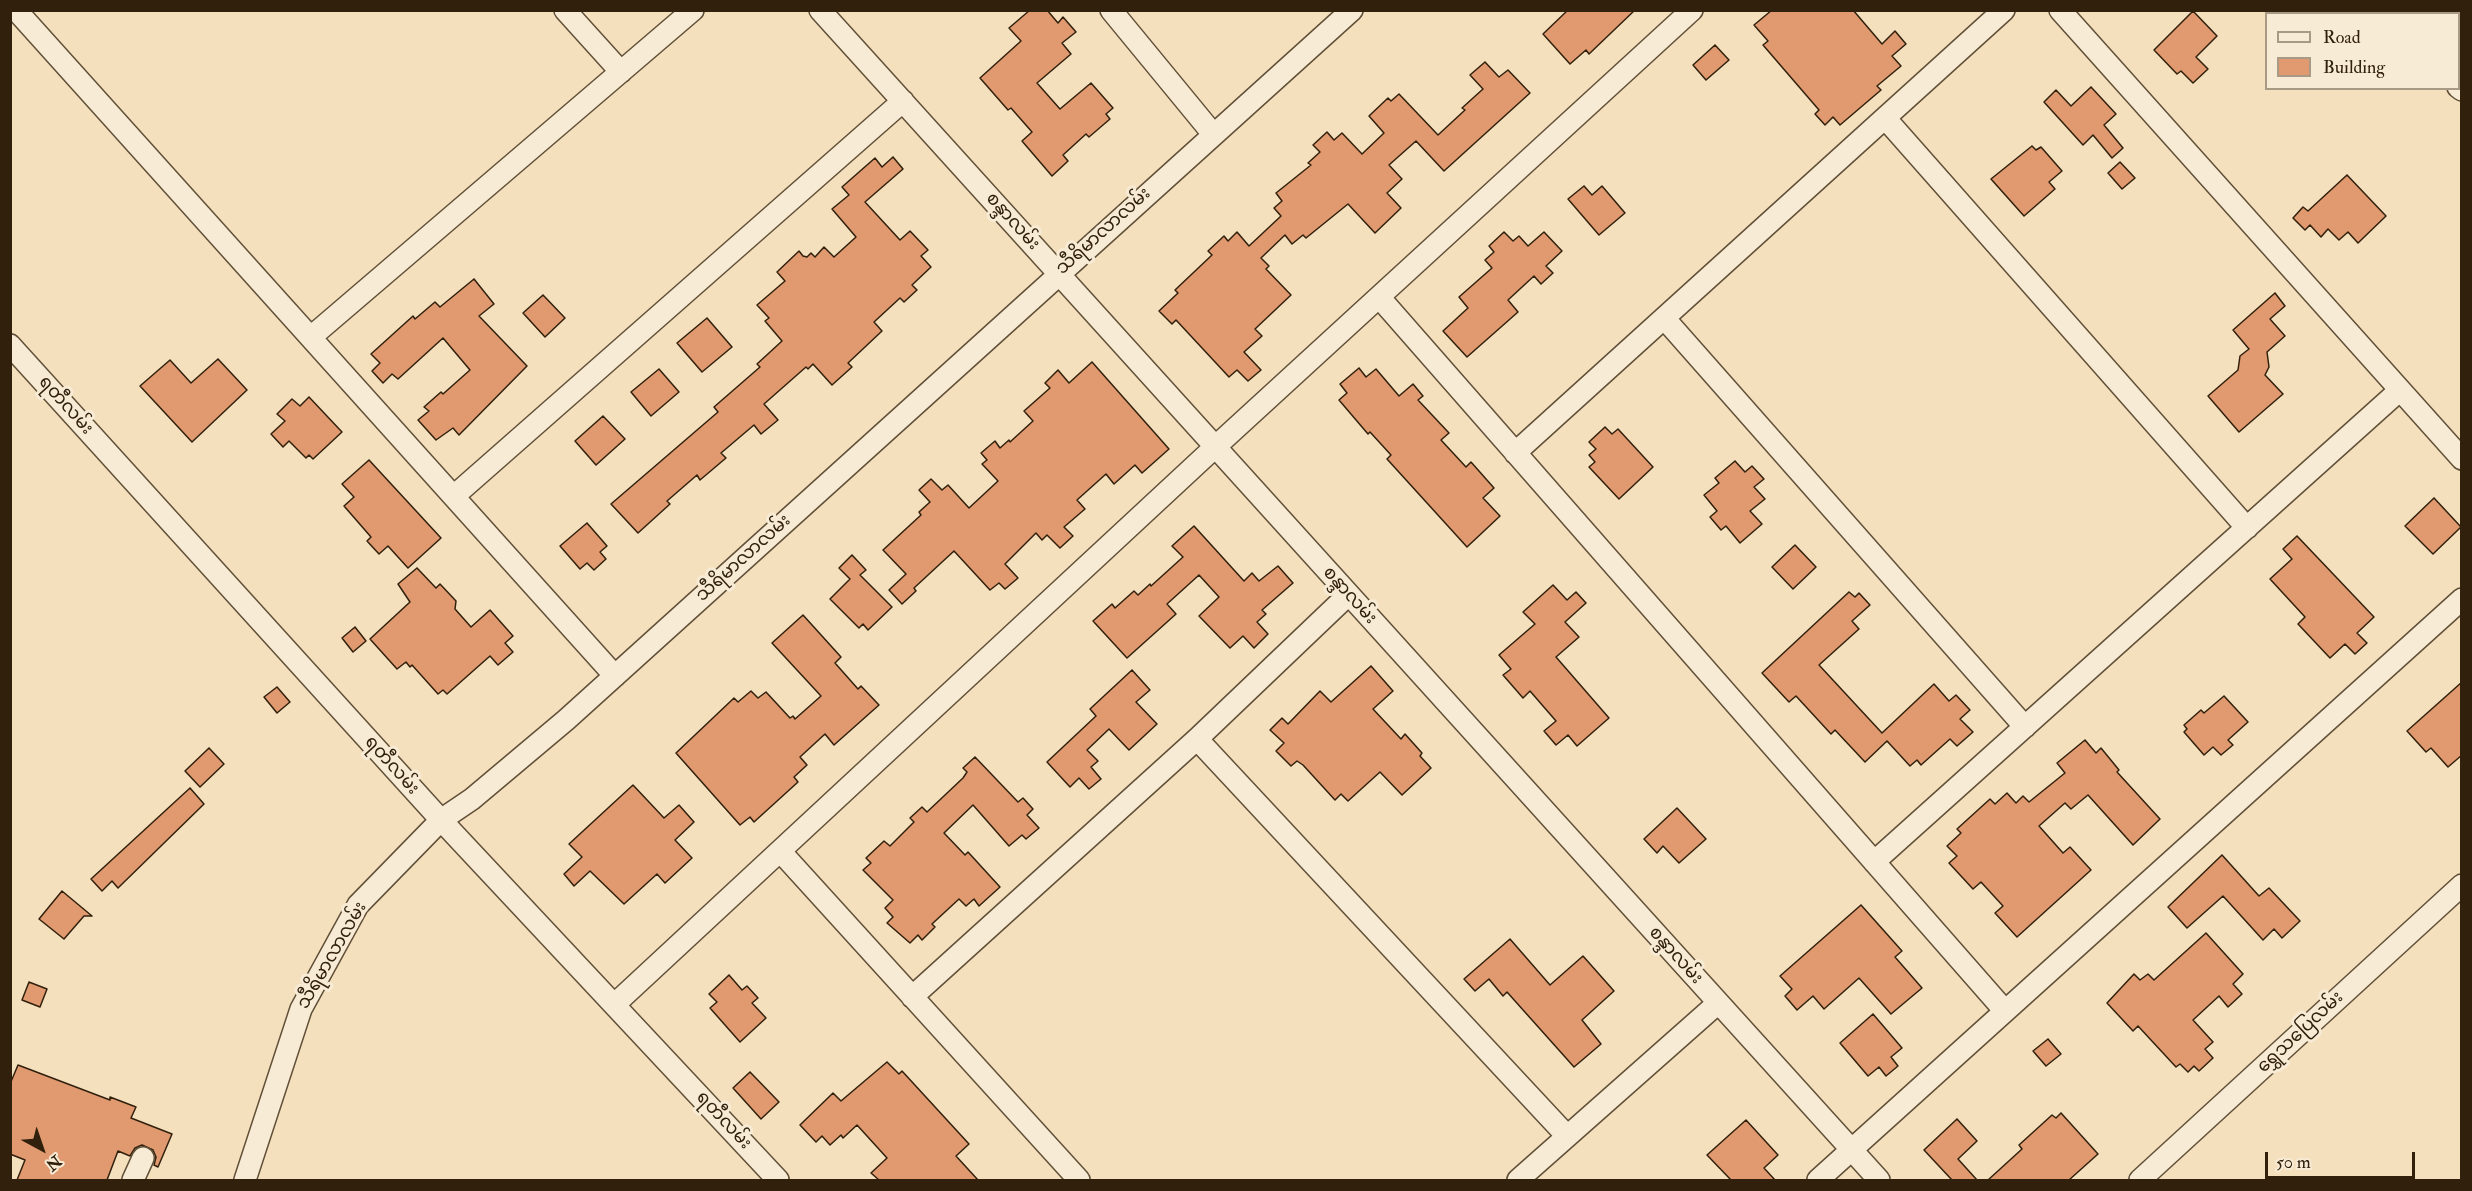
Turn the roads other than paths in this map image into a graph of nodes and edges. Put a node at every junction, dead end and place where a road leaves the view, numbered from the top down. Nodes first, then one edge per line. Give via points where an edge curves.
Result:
1 (16, 10) edge
2 (565, 10) edge
3 (693, 10) edge
4 (820, 10) edge
5 (1111, 10) edge
6 (1352, 10) edge
7 (1692, 10) edge
8 (2004, 10) edge
9 (2060, 10) edge
10 (621, 72) junction
11 (903, 101) junction
12 (1885, 118) junction
13 (1213, 134) junction
14 (1058, 273) junction
15 (1379, 297) junction
16 (1664, 318) junction
17 (311, 337) junction
18 (10, 345) edge
19 (2400, 390) junction
20 (1214, 448) junction
21 (1515, 453) junction
22 (2462, 459) edge
23 (454, 496) junction
24 (2247, 528) junction
25 (1348, 595) junction
26 (2462, 599) edge
27 (615, 676) junction
28 (2025, 727) junction
29 (1197, 739) junction
30 (441, 820) junction
31 (780, 852) junction
32 (1874, 862) junction
33 (2462, 885) edge
34 (912, 997) junction
35 (1718, 1003) junction
36 (615, 1004) junction
37 (2005, 1011) junction
38 (1567, 1136) junction
39 (1851, 1150) junction
40 (143, 1158) dead end
41 (134, 1180) edge
42 (245, 1180) edge
43 (778, 1180) edge
44 (1079, 1180) edge
45 (1518, 1180) edge
46 (1818, 1180) edge
47 (1879, 1180) edge
48 (2140, 1180) edge

1 - 17 street
2 - 10 street
3 - 10 street
4 - 11 street, စန္ဒာလမ်း
5 - 13 street
6 - 13 street, သီရိမာလာလမ်း
7 - 15 street
8 - 12 street
9 - 19 street
10 - 17 street
11 - 14 street, စန္ဒာလမ်း
11 - 23 street
12 - 16 street
12 - 24 street
13 - 14 street, သီရိမာလာလမ်း
14 - 20 street, စန္ဒာလမ်း
14 - 27 street, သီရိမာလာလမ်း
15 - 20 street
15 - 21 street
16 - 21 street
16 - 28 street
17 - 23 street
18 - 30 street, ရတီလမ်း
19 - 22 street
19 - 24 street
20 - 25 street, စန္ဒာလမ်း
20 - 31 street
21 - 32 street
23 - 27 street
24 - 28 street
25 - 29 street
25 - 35 street, စန္ဒာလမ်း
26 - 37 street
27 - 30 street, သီရိမာလာလမ်း via 481,792
28 - 32 street
29 - 34 street
29 - 38 street
30 - 36 street, ရတီလမ်း
30 - 42 street, သီရိမာလာလမ်း via 358,905 301,1009
31 - 34 street
31 - 36 street
32 - 37 street
33 - 48 street, ရွှေသပြေလမ်း
34 - 44 street
35 - 38 street
35 - 39 street, စန္ဒာလမ်း
36 - 43 street, ရတီလမ်း
37 - 39 street
38 - 45 street
39 - 46 street
39 - 47 street, စန္ဒာလမ်း
40 - 41 street

